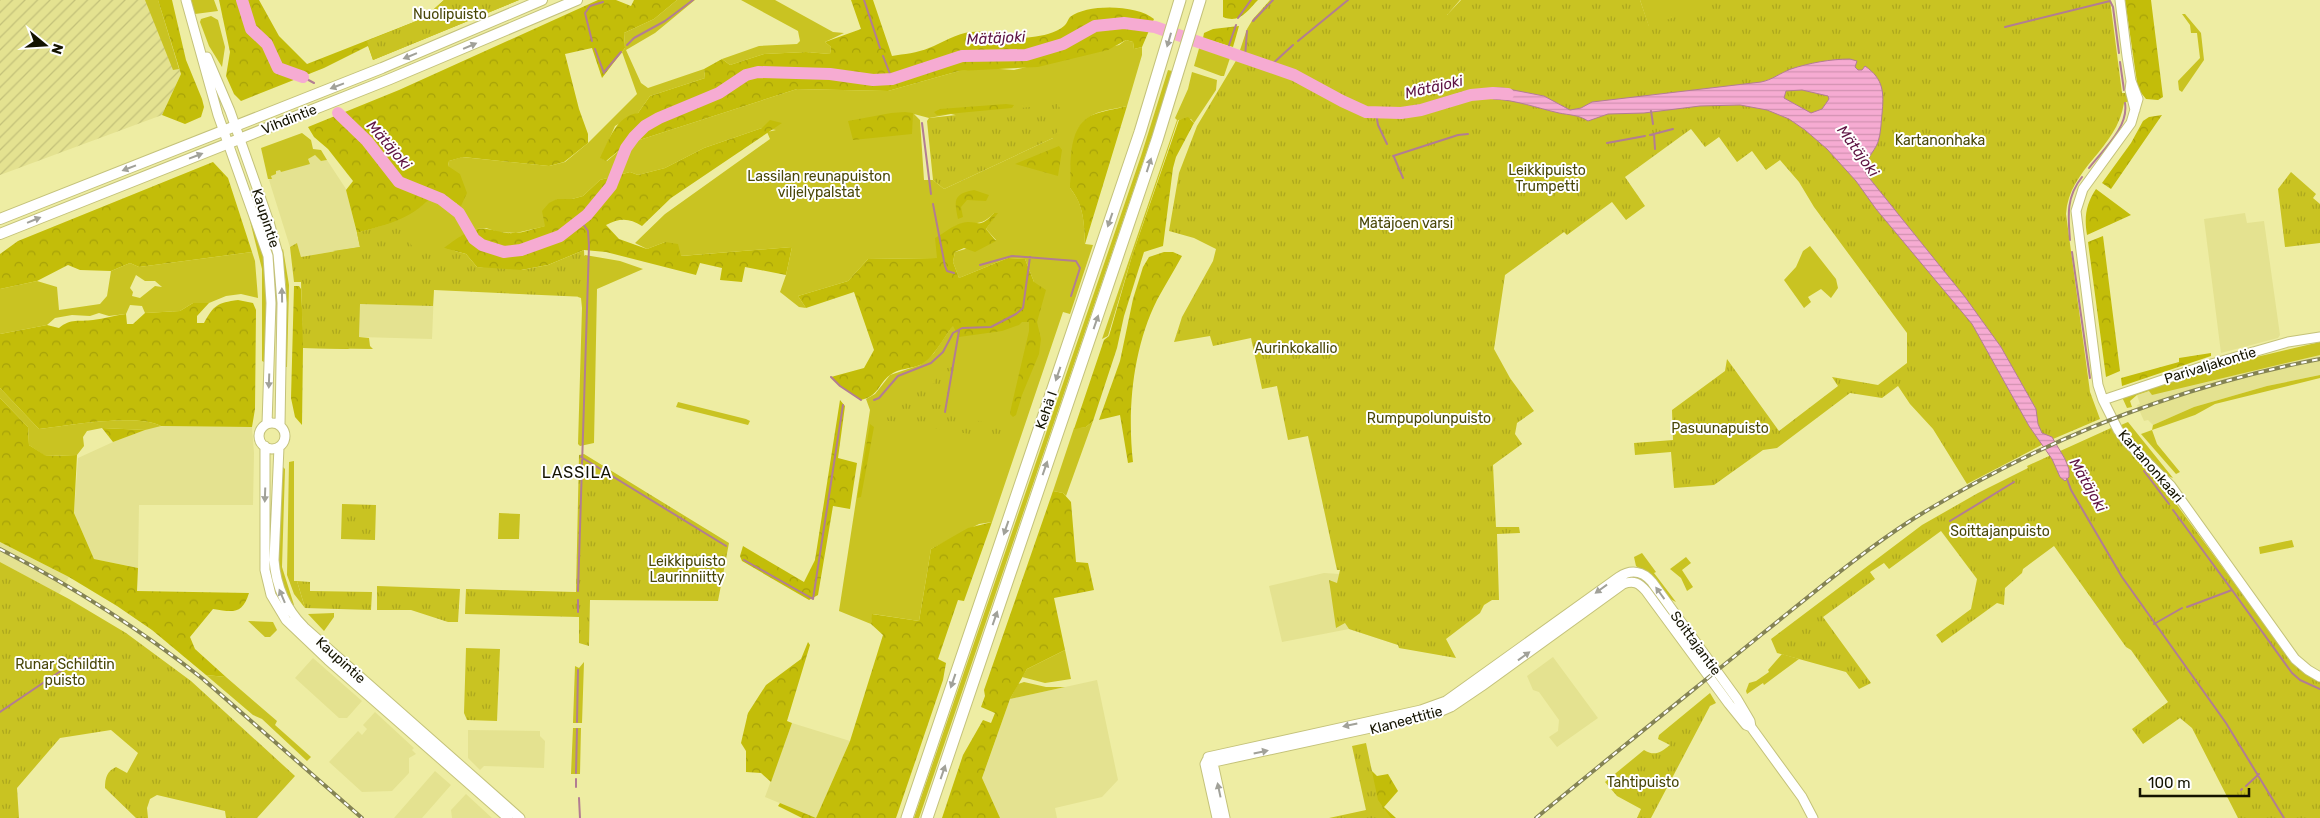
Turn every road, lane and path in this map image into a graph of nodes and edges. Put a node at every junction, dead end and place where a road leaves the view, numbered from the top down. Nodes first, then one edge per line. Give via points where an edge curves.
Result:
1 (186, 0) edge
2 (542, 0) edge
3 (577, 0) edge
4 (1180, 0) edge
5 (1200, 0) edge
6 (2120, 0) edge
7 (192, 23) junction
8 (236, 126) junction
9 (224, 130) junction
10 (240, 139) junction
11 (229, 143) junction
12 (0, 219) edge
13 (0, 234) edge
14 (2320, 337) edge
15 (2102, 400) junction
16 (267, 424) junction
17 (280, 425) junction
18 (265, 446) junction
19 (279, 447) junction
20 (1630, 576) joint
21 (2320, 677) edge
22 (1209, 761) junction
23 (508, 818) edge
24 (520, 818) edge
25 (906, 818) edge
26 (927, 818) edge
27 (1217, 818) edge
28 (1226, 818) edge
29 (1813, 818) edge

1 - 7 main road, Kaupintie
2 -> 8 main road, Vihdintie
10 -> 3 main road, Vihdintie
4 -> 25 highway, Kehä I via 1161,68
26 -> 5 highway, Kehä I via 1179,73
6 - 15 main road, Kartanonkaari via 2135,110 2128,129 2081,193 2076,211
7 - 8 main road, Kaupintie
7 - 9 main road, Kaupintie
8 - 9 main road, Vihdintie
8 - 10 main road, Kaupintie
9 - 11 main road, Kaupintie
9 -> 12 main road, Vihdintie
10 - 11 main road, Vihdintie
17 -> 10 main road, Kaupintie via 280,267 270,222
13 -> 11 main road, Vihdintie
11 -> 16 main road, Kaupintie via 270,268
14 - 15 main road, Parivaljakontie via 2288,342 2201,367
15 - 21 main road, Kartanonkaari via 2127,442 2171,486 2296,659
16 - 17 main road
16 - 18 main road via 259,436
17 - 19 main road via 285,435
18 - 19 main road
18 -> 23 main road, Kaupintie via 265,570 278,610 328,660
24 -> 19 main road, Kaupintie via 304,627 288,608 276,578 274,560
20 - 22 main road, Klaneettitie via 1451,707 1435,714
20 - 29 main road, Soittajantie via 1646,591 1729,704 1751,727 1802,797
22 - 27 main road
28 -> 22 main road

